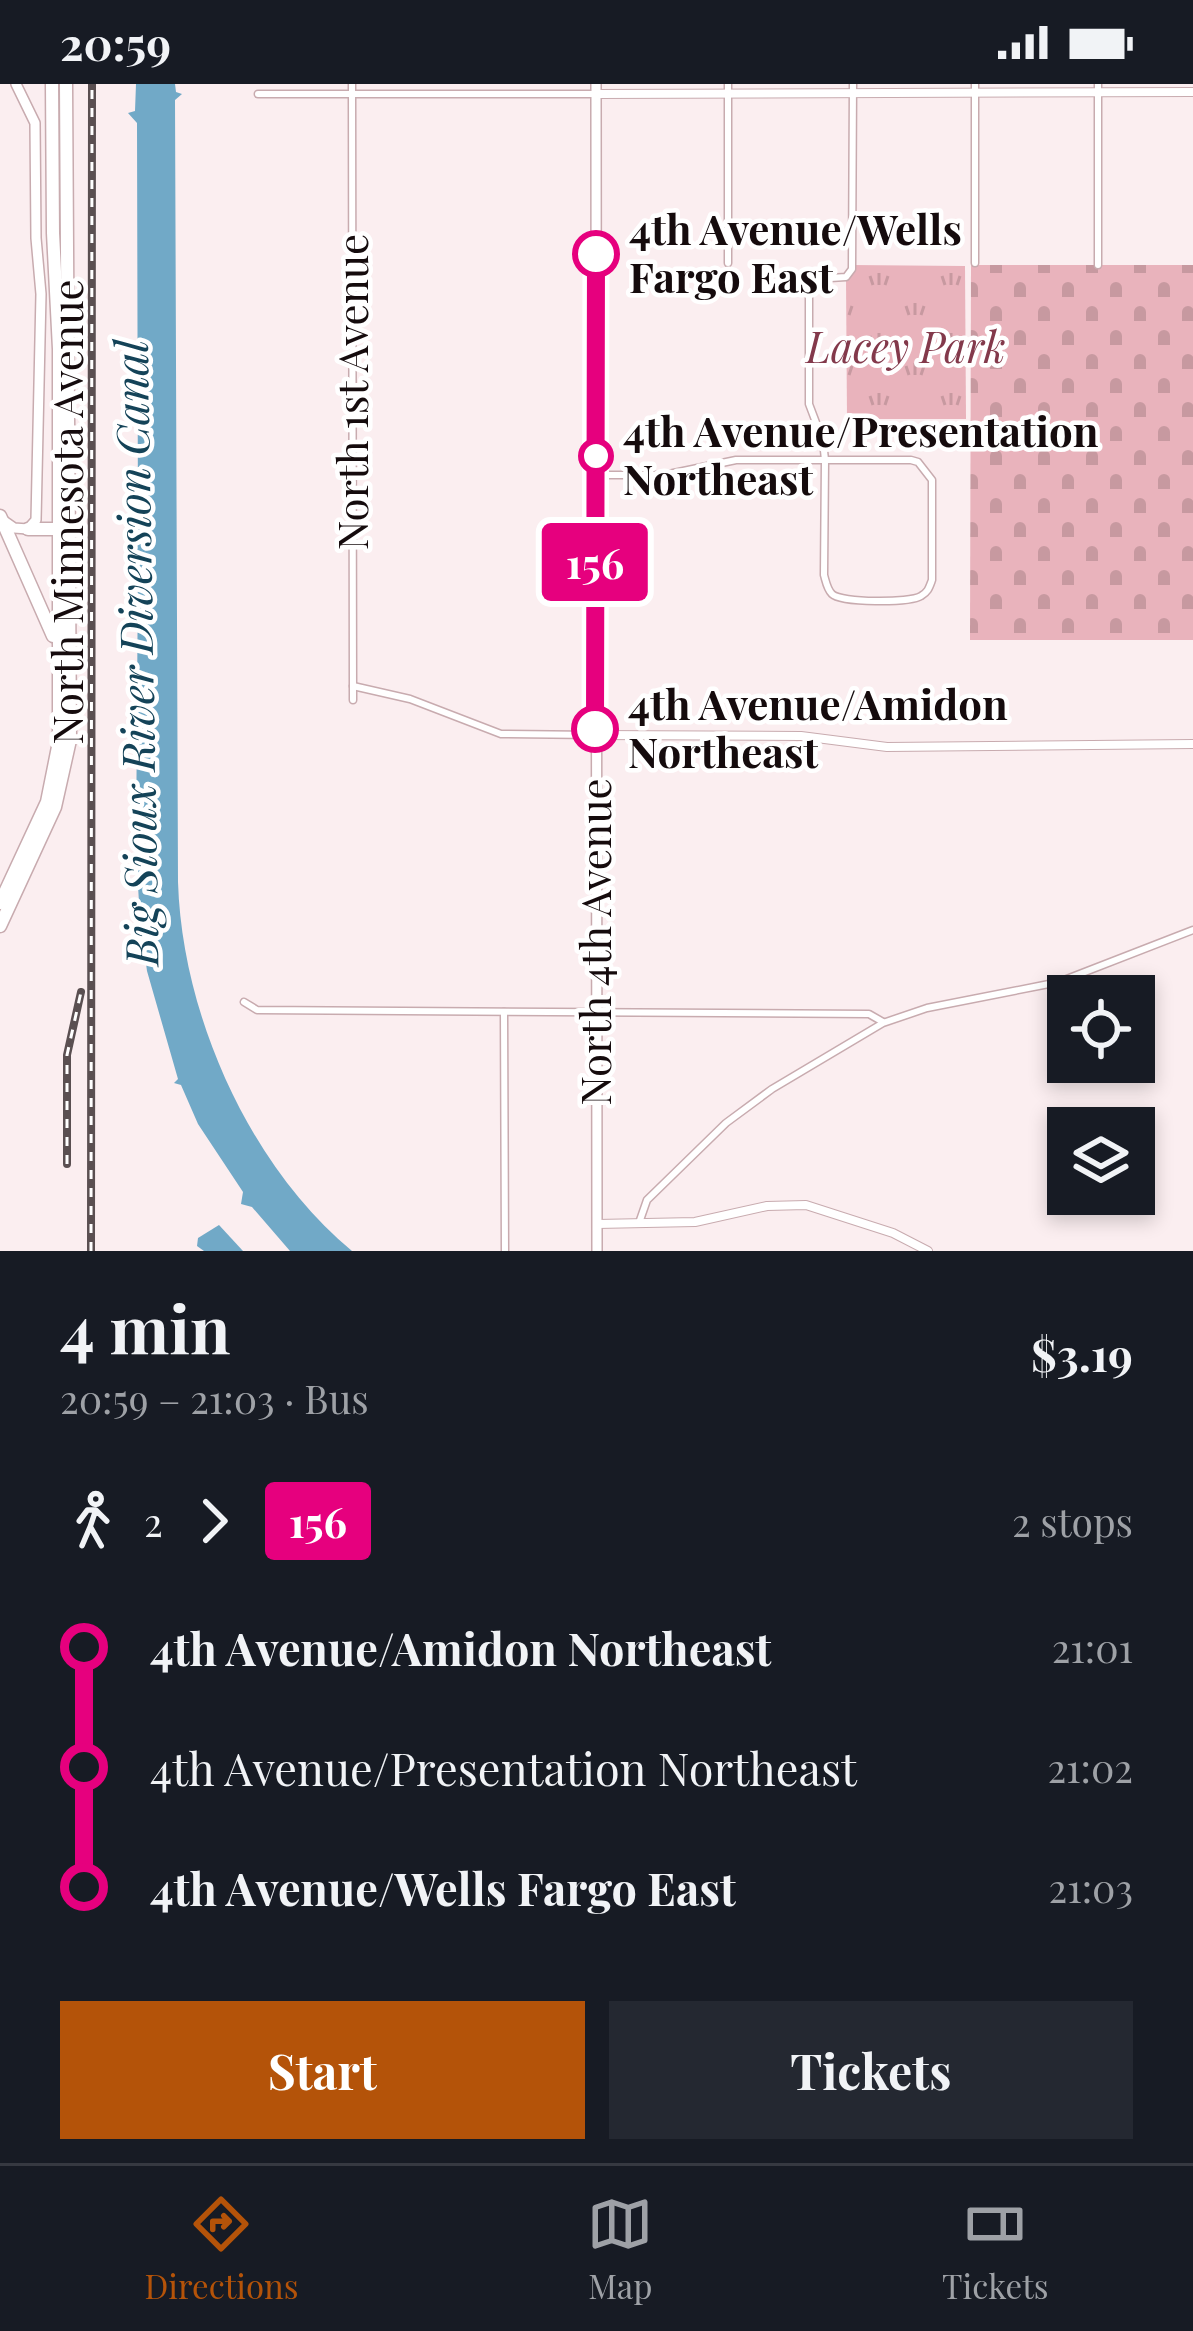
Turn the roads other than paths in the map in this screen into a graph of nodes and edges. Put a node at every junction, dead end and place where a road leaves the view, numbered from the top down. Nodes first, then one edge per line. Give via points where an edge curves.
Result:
1 (16, 84) edge
2 (52, 84) edge
3 (66, 84) edge
4 (975, 88) edge
5 (1098, 88) edge
6 (352, 89) edge
7 (596, 89) edge
8 (728, 89) edge
9 (853, 89) edge
10 (1193, 92) edge
11 (258, 94) dead end
12 (728, 263) dead end
13 (975, 263) dead end
14 (1098, 265) dead end
15 (825, 460) junction
16 (596, 475) junction
17 (0, 516) edge
18 (28, 529) junction
19 (62, 529) junction
20 (60, 676) junction
21 (353, 686) junction
22 (353, 700) dead end
23 (595, 735) junction
24 (1193, 744) edge
25 (0, 904) edge
26 (0, 926) edge
27 (1193, 930) edge
28 (244, 1002) dead end
29 (504, 1012) junction
30 (597, 1013) junction
31 (883, 1023) junction
32 (639, 1223) junction
33 (597, 1224) junction
34 (505, 1251) edge
35 (597, 1251) edge
36 (928, 1251) edge

1 - 18 main road via 34,123 41,293 38,515
2 - 19 main road, North Minnesota Avenue
3 - 19 main road, North Minnesota Avenue
4 - 5 street
4 - 9 street
4 - 13 street
5 - 10 street
5 - 14 street
6 - 7 street
6 - 11 street
6 - 21 street, North 1st Avenue
7 - 8 street
7 - 16 main road, North 4th Avenue
8 - 9 street
8 - 12 street
9 - 15 street via 852,269 809,286 809,404
15 - 15 street via 830,593 913,600 927,591 932,480 922,465
15 - 16 street
16 - 23 main road, North 4th Avenue
17 - 18 main road
17 - 20 main road via 47,615
18 - 19 main road
19 - 20 main road, North Minnesota Avenue
19 - 26 main road, North Minnesota Avenue via 68,755 49,823
20 - 25 main road, North Minnesota Avenue via 51,788
21 - 22 street, North 1st Avenue
21 - 23 street via 501,734
23 - 24 street via 801,736 887,746
23 - 30 main road, North 4th Avenue
27 - 31 street via 1059,982
28 - 29 street via 257,1010
29 - 30 street
29 - 34 street
30 - 31 street via 869,1014
30 - 33 main road, North 4th Avenue
31 - 32 street via 726,1123 647,1200
32 - 33 street
32 - 36 street via 806,1204
33 - 35 main road, North 4th Avenue

